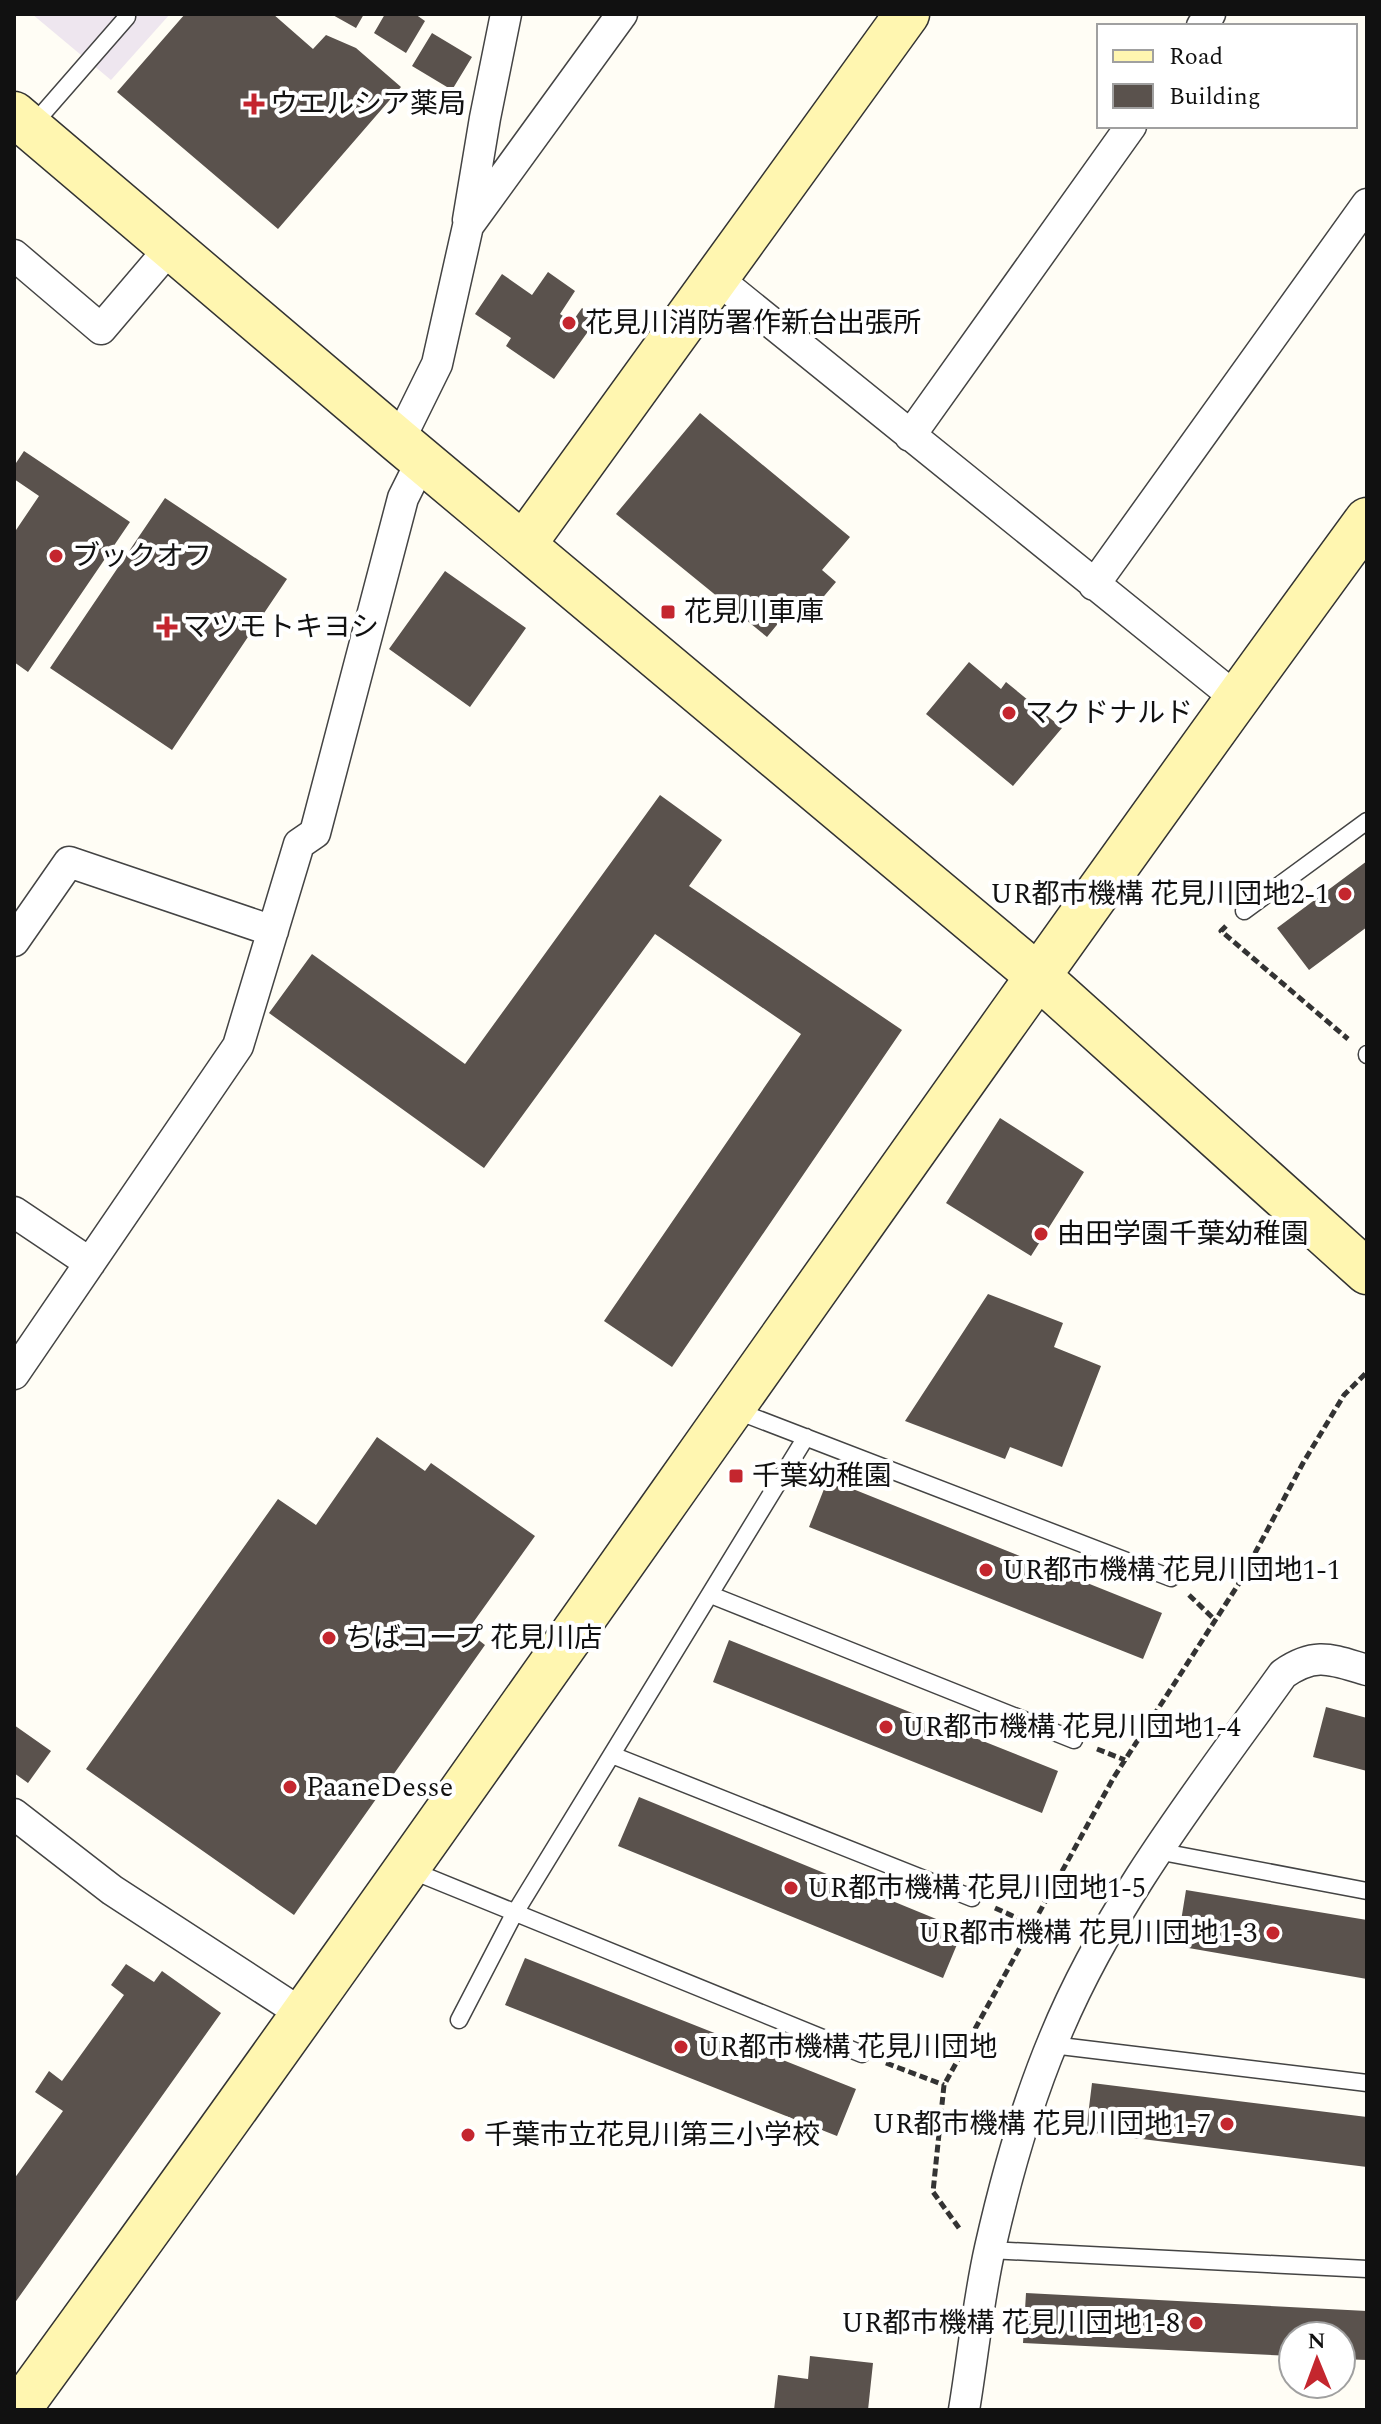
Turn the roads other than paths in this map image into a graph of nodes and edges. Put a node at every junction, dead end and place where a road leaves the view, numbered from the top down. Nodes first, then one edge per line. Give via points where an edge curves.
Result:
1 (622, 14) edge
2 (907, 14) edge
3 (503, 15) edge
4 (127, 17) dead end
5 (22, 121) edge
6 (1130, 128) edge
7 (1367, 204) edge
8 (468, 226) junction
9 (170, 248) junction
10 (14, 255) edge
11 (715, 277) junction
12 (910, 436) junction
13 (410, 451) junction
14 (1367, 520) edge
15 (523, 545) junction
16 (1094, 585) junction
17 (1236, 698) junction
18 (1367, 821) edge
19 (1244, 911) road end
20 (273, 931) junction
21 (14, 941) edge
22 (1038, 976) junction
23 (14, 1212) edge
24 (90, 1263) junction
25 (1367, 1272) edge
26 (14, 1374) edge
27 (732, 1409) junction
28 (806, 1437) junction
29 (1171, 1578) dead end
30 (711, 1595) junction
31 (1367, 1670) edge
32 (1074, 1740) dead end
33 (612, 1755) junction
34 (14, 1814) edge
35 (1157, 1851) junction
36 (408, 1868) junction
37 (1367, 1891) edge
38 (972, 1898) road end
39 (515, 1912) junction
40 (304, 2015) junction
41 (459, 2020) dead end
42 (1052, 2045) junction
43 (862, 2054) road end
44 (1367, 2083) edge
45 (989, 2250) junction
46 (1367, 2269) edge
47 (18, 2410) edge
48 (964, 2410) edge

1 - 8 street
2 - 11 street
3 - 8 street
4 - 5 lane
5 - 9 street
6 - 12 street
7 - 16 street
8 - 13 street via 437,364
9 - 10 street via 101,329
9 - 13 street
11 - 12 street
11 - 15 street
12 - 16 street
13 - 15 street
13 - 20 street via 403,498 315,833 299,844
14 - 17 street
15 - 22 street
16 - 17 street
17 - 22 street
18 - 19 lane
20 - 21 street via 69,862
20 - 24 street via 238,1046
22 - 25 street
22 - 27 street
23 - 24 street
24 - 26 street
27 - 28 lane
27 - 36 street
28 - 29 lane
28 - 30 lane
30 - 32 lane
30 - 33 lane
31 - 35 street via 1324,1658 1300,1662 1283,1674
33 - 38 lane
33 - 39 lane
34 - 40 street via 112,1890
35 - 37 lane
35 - 42 street via 1097,1950
36 - 39 lane
36 - 40 street
39 - 41 lane
39 - 43 lane
40 - 47 street
42 - 44 lane
42 - 45 street via 1012,2160
45 - 46 lane
45 - 48 street

